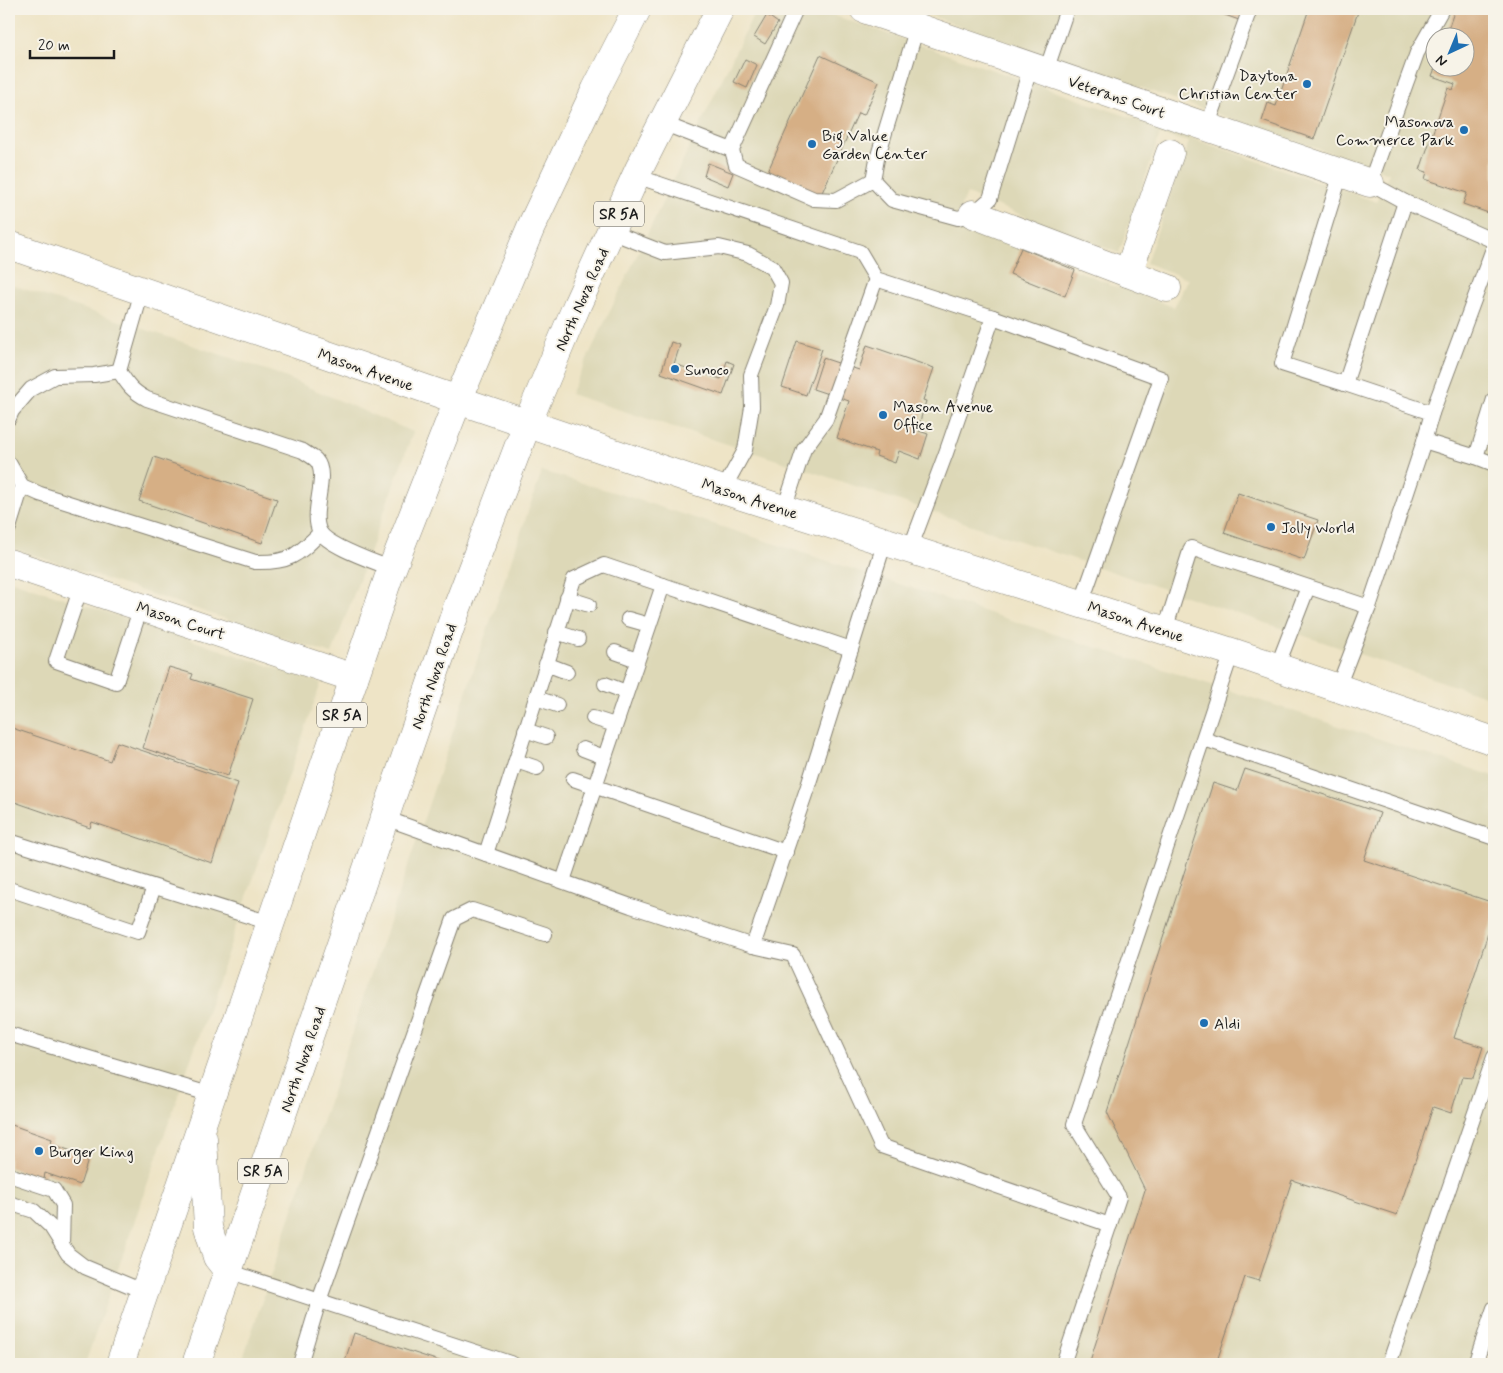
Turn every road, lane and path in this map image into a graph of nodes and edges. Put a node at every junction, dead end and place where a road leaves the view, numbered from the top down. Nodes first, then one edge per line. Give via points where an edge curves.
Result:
1 (637, 9) edge
2 (720, 9) edge
3 (1068, 9) edge
4 (1250, 9) edge
5 (1442, 9) edge
6 (876, 11) edge
7 (793, 14) edge
8 (917, 27) junction
9 (1039, 69) junction
10 (662, 123) junction
11 (1207, 127) junction
12 (732, 150) junction
13 (1170, 153) dead end
14 (1341, 173) junction
15 (636, 176) junction
16 (873, 180) junction
17 (1370, 183) junction
18 (1405, 202) junction
19 (973, 214) junction
20 (611, 232) junction
21 (1494, 241) edge
22 (9, 245) edge
23 (1494, 246) edge
24 (1128, 273) junction
25 (876, 279) junction
26 (1167, 288) dead end
27 (142, 291) junction
28 (993, 317) junction
29 (119, 371) junction
30 (1345, 384) junction
31 (1494, 399) edge
32 (458, 400) junction
33 (1432, 413) junction
34 (9, 418) edge
35 (527, 424) junction
36 (1424, 441) junction
37 (1476, 458) junction
38 (9, 463) edge
39 (1494, 464) edge
40 (22, 486) junction
41 (723, 490) junction
42 (784, 509) junction
43 (9, 528) edge
44 (320, 533) junction
45 (898, 545) junction
46 (9, 563) edge
47 (392, 569) junction
48 (663, 584) junction
49 (81, 587) junction
50 (1308, 587) junction
51 (567, 598) junction
52 (1080, 604) junction
53 (589, 605) dead end
54 (141, 607) junction
55 (1369, 607) junction
56 (628, 619) dead end
57 (649, 625) junction
58 (1165, 630) junction
59 (556, 632) junction
60 (578, 639) dead end
61 (851, 649) junction
62 (616, 652) dead end
63 (1232, 652) junction
64 (637, 660) junction
65 (546, 664) junction
66 (1277, 667) junction
67 (567, 672) dead end
68 (354, 678) junction
69 (605, 684) dead end
70 (1338, 687) junction
71 (626, 692) junction
72 (536, 698) junction
73 (557, 705) dead end
74 (592, 718) dead end
75 (615, 725) junction
76 (525, 730) junction
77 (546, 737) dead end
78 (1204, 739) junction
79 (1494, 741) edge
80 (583, 750) dead end
81 (604, 757) junction
82 (516, 761) junction
83 (537, 768) dead end
84 (573, 779) dead end
85 (594, 786) junction
86 (385, 818) junction
87 (1494, 838) edge
88 (9, 841) edge
89 (786, 852) junction
90 (486, 854) junction
91 (563, 881) junction
92 (154, 886) junction
93 (9, 889) edge
94 (270, 923) junction
95 (545, 934) dead end
96 (753, 946) junction
97 (9, 1034) edge
98 (1494, 1057) edge
99 (212, 1095) junction
100 (202, 1124) junction
101 (9, 1174) edge
102 (9, 1203) edge
103 (1110, 1225) junction
104 (62, 1245) junction
105 (228, 1272) junction
106 (145, 1292) junction
107 (319, 1301) junction
108 (1494, 1308) edge
109 (120, 1364) edge
110 (196, 1364) edge
111 (300, 1364) edge
112 (513, 1364) edge
113 (1063, 1364) edge
114 (1389, 1364) edge
115 (1475, 1364) edge

1 - 32 main road, SR 5A via 531,227
2 - 10 main road, North Nova Road / SR 5A
3 - 9 lane
4 - 11 lane
5 - 17 lane via 1417,53
6 - 8 main road, Veterans Court
7 - 12 lane
8 - 9 main road, Veterans Court
8 - 16 lane
9 - 11 main road, Veterans Court
9 - 19 lane via 990,199
10 - 12 lane
10 - 15 main road, North Nova Road / SR 5A
11 - 14 main road, Veterans Court
12 - 16 lane via 736,165 814,199 836,200
13 - 24 main road
14 - 17 main road, Veterans Court
14 - 30 lane via 1282,364
15 - 20 main road, North Nova Road / SR 5A
15 - 25 lane via 860,252
16 - 19 lane via 892,200 958,218
17 - 18 lane
18 - 21 lane
18 - 30 lane
19 - 24 main road
20 - 35 main road, North Nova Road / SR 5A
20 - 41 lane via 665,253 719,247 748,254 772,267 781,283 777,306 751,375 752,407 745,450
22 - 27 main road, Mason Avenue
23 - 33 lane
24 - 26 main road
25 - 28 lane
25 - 42 lane via 826,419 804,449
27 - 29 lane
27 - 32 main road, Mason Avenue
28 - 45 lane via 946,453
28 - 52 lane via 1161,378
29 - 34 lane via 55,376 31,389
29 - 44 lane via 127,385 147,399 303,451 317,461 321,474 317,521
30 - 33 lane
31 - 37 lane
32 - 35 main road, Mason Avenue
32 - 47 main road, SR 5A
33 - 36 lane
35 - 41 main road, Mason Avenue
35 - 86 main road, North Nova Road / SR 5A via 457,608
36 - 37 lane
36 - 55 lane
37 - 39 lane
38 - 40 lane
40 - 43 lane
40 - 44 lane via 255,562 285,560 300,553
41 - 42 main road, Mason Avenue
42 - 45 main road, Mason Avenue
44 - 47 lane via 334,545
45 - 52 main road, Mason Avenue
45 - 61 lane
46 - 49 main road, Mason Court
47 - 68 main road, SR 5A
48 - 51 lane via 604,565 574,579
48 - 57 lane
48 - 61 lane
49 - 54 main road, Mason Court
49 - 54 lane via 56,661 116,682
50 - 55 lane
50 - 58 lane via 1192,548
50 - 66 lane
51 - 53 lane
51 - 59 lane
52 - 58 main road, Mason Avenue
54 - 68 main road, Mason Court
55 - 70 lane
56 - 57 lane
57 - 64 lane
58 - 63 main road, Mason Avenue
59 - 60 lane
59 - 65 lane
61 - 89 lane
62 - 64 lane
63 - 66 main road, Mason Avenue
63 - 78 lane
64 - 71 lane
65 - 67 lane
65 - 72 lane
66 - 70 main road, Mason Avenue
68 - 94 main road, SR 5A
69 - 71 lane
70 - 79 main road, Mason Avenue
71 - 75 lane
72 - 73 lane
72 - 76 lane
74 - 75 lane
75 - 81 lane
76 - 77 lane
76 - 82 lane
78 - 87 lane
78 - 103 lane via 1074,1124 1119,1197
80 - 81 lane
81 - 85 lane
82 - 83 lane
82 - 90 lane
84 - 85 lane
85 - 89 lane
85 - 91 lane
86 - 90 lane
86 - 105 main road, North Nova Road / SR 5A
88 - 92 lane
89 - 96 lane
90 - 91 lane
91 - 96 lane
92 - 93 lane via 138,932
92 - 94 lane
94 - 99 main road, SR 5A
95 - 107 lane via 472,910 454,919
96 - 103 lane via 793,955 881,1146
97 - 99 lane
98 - 114 lane
99 - 100 main road, SR 5A
100 - 105 main road via 208,1227 217,1257
100 - 106 main road, SR 5A
101 - 104 lane via 54,1190 64,1205
102 - 104 lane via 34,1211 51,1226
103 - 113 lane
104 - 106 lane via 85,1267
105 - 107 lane
105 - 110 main road, North Nova Road / SR 5A
106 - 109 main road, SR 5A
107 - 111 lane
107 - 112 lane
108 - 115 lane

